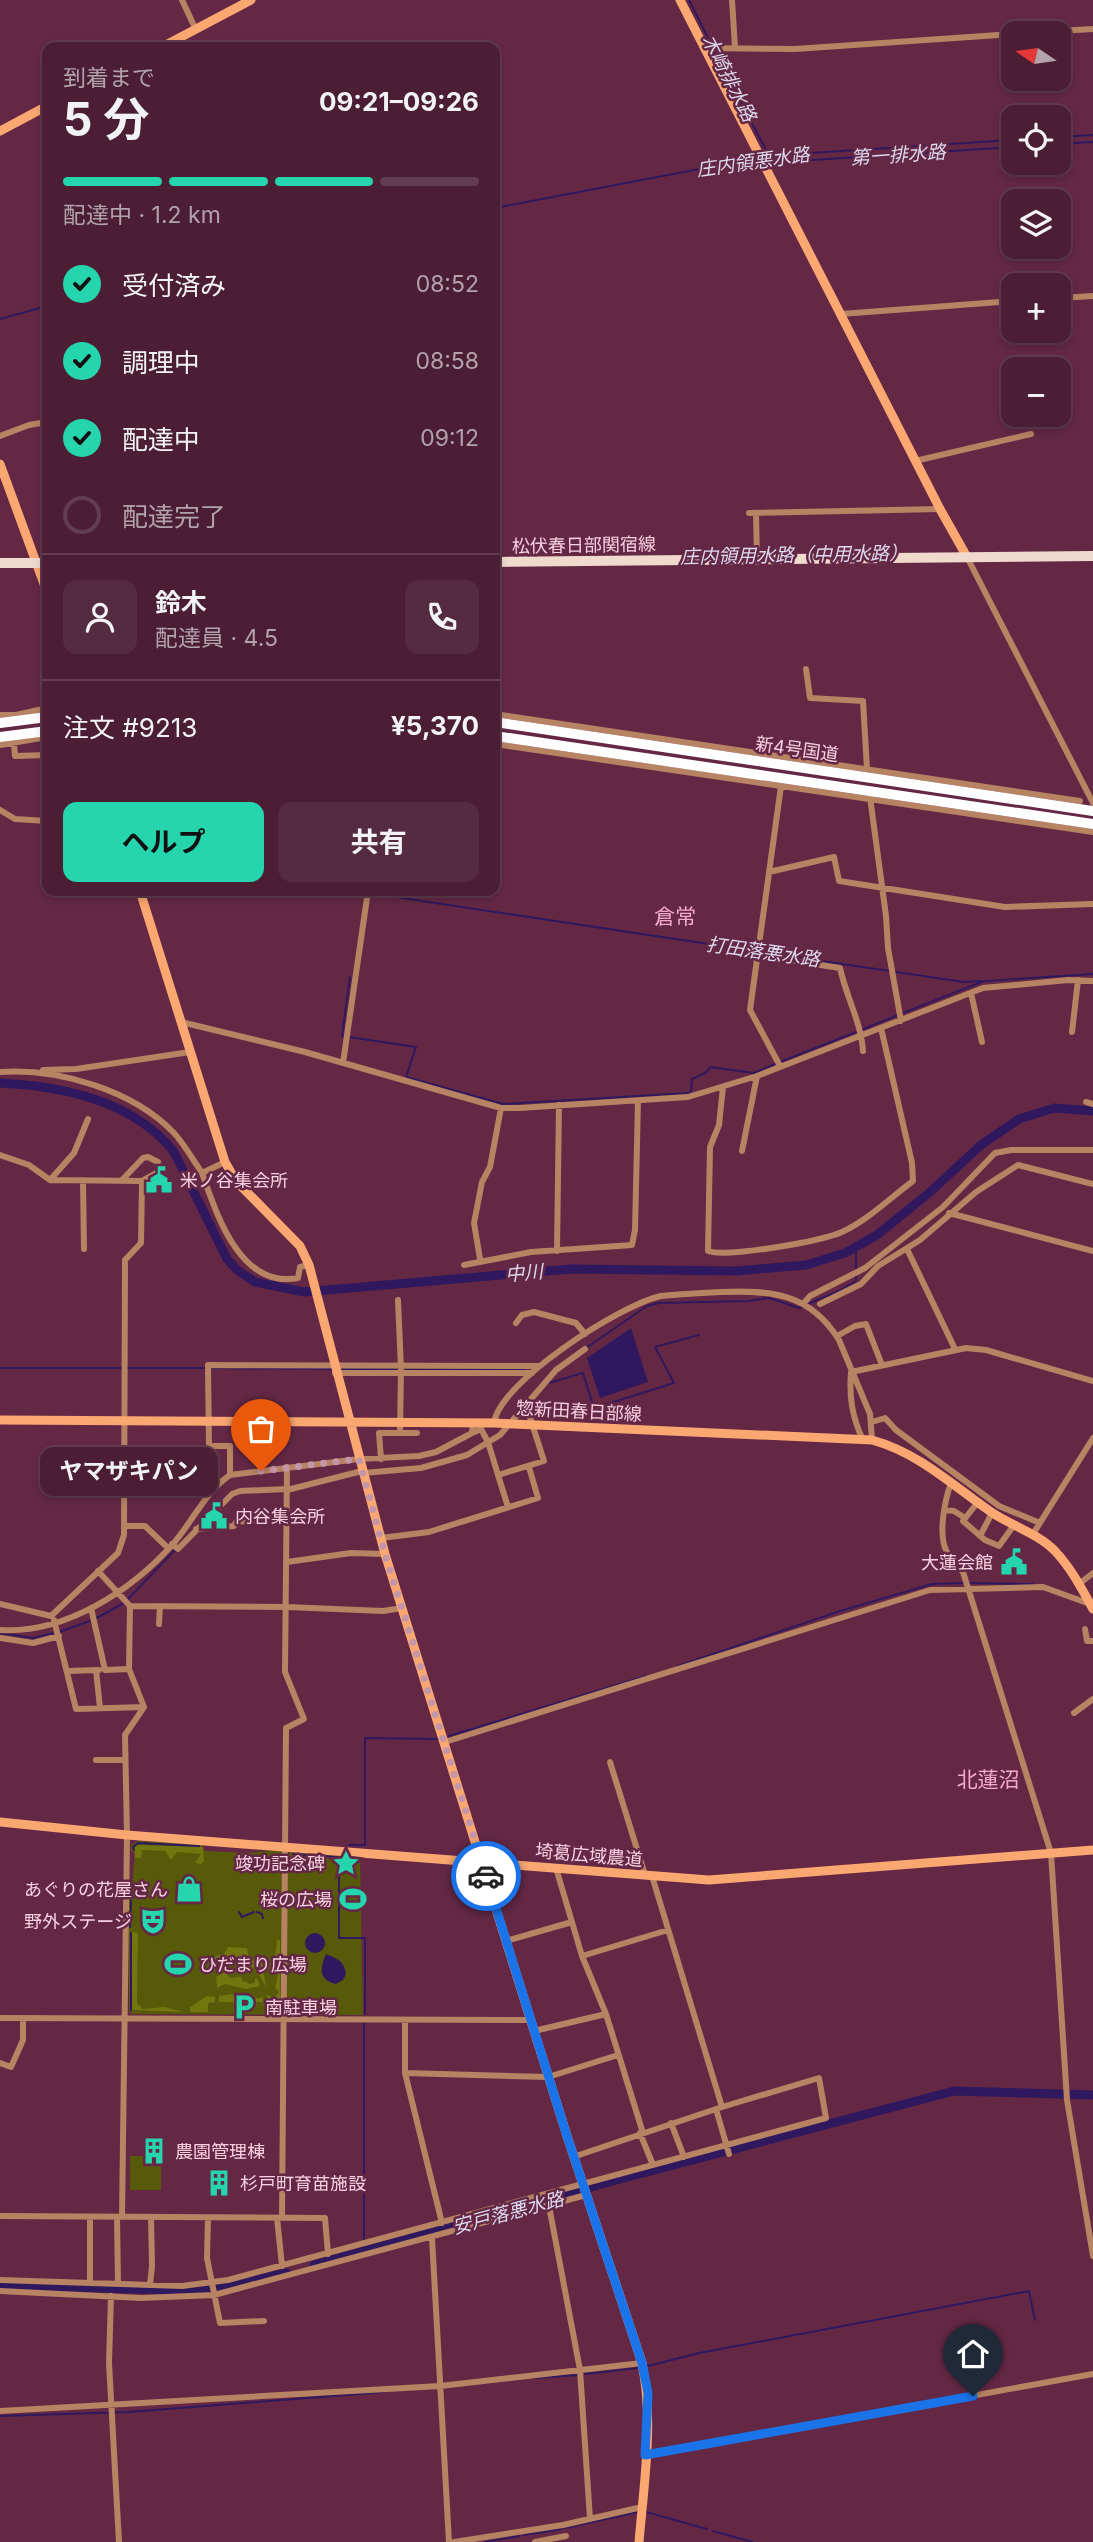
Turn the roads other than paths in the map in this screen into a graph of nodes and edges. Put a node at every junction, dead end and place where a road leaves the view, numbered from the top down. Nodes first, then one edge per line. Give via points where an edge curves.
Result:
1 (182, 0) edge
2 (251, 0) edge
3 (680, 0) edge
4 (732, 0) edge
5 (1093, 29) edge
6 (196, 30) junction
7 (1071, 30) edge
8 (1001, 35) edge
9 (178, 42) edge
10 (735, 47) junction
11 (704, 48) junction
12 (42, 109) edge
13 (0, 131) edge
14 (1093, 296) edge
15 (1071, 297) edge
16 (1001, 302) edge
17 (841, 314) junction
18 (42, 423) edge
19 (1031, 434) dead end
20 (0, 436) edge
21 (915, 461) junction
22 (0, 464) edge
23 (940, 509) junction
24 (1093, 556) edge
25 (967, 557) junction
26 (757, 559) junction
27 (42, 561) edge
28 (500, 562) edge
29 (0, 563) edge
30 (42, 563) edge
31 (806, 669) dead end
32 (42, 710) edge
33 (0, 715) edge
34 (500, 715) edge
35 (25, 717) junction
36 (42, 717) edge
37 (0, 723) edge
38 (500, 723) edge
39 (42, 732) edge
40 (0, 737) edge
41 (500, 737) edge
42 (42, 738) edge
43 (15, 743) junction
44 (0, 745) edge
45 (500, 745) edge
46 (42, 755) edge
47 (867, 769) junction
48 (781, 786) junction
49 (870, 796) junction
50 (1049, 801) junction
51 (1080, 801) dead end
52 (1093, 803) edge
53 (0, 810) edge
54 (1093, 811) edge
55 (42, 821) edge
56 (1093, 824) edge
57 (1093, 832) edge
58 (769, 872) junction
59 (882, 888) junction
60 (142, 896) edge
61 (367, 896) edge
62 (1093, 904) edge
63 (757, 955) junction
64 (1078, 980) junction
65 (1093, 981) edge
66 (971, 993) junction
67 (901, 1021) junction
68 (181, 1022) junction
69 (881, 1028) junction
70 (1072, 1032) dead end
71 (862, 1035) junction
72 (982, 1042) dead end
73 (863, 1051) dead end
74 (190, 1052) junction
75 (343, 1063) junction
76 (780, 1066) junction
77 (30, 1070) junction
78 (0, 1072) edge
79 (757, 1076) junction
80 (723, 1087) junction
81 (638, 1101) junction
82 (559, 1105) junction
83 (501, 1108) junction
84 (88, 1119) dead end
85 (1093, 1150) edge
86 (742, 1151) dead end
87 (0, 1155) edge
88 (158, 1162) dead end
89 (225, 1162) junction
90 (162, 1170) dead end
91 (202, 1173) junction
92 (50, 1181) junction
93 (83, 1181) junction
94 (122, 1181) junction
95 (142, 1181) junction
96 (1093, 1184) edge
97 (943, 1207) junction
98 (951, 1214) junction
99 (84, 1249) dead end
100 (907, 1249) junction
101 (557, 1251) junction
102 (1093, 1251) edge
103 (480, 1259) dead end
104 (464, 1265) dead end
105 (309, 1266) junction
106 (398, 1300) dead end
107 (803, 1304) junction
108 (820, 1304) dead end
109 (516, 1323) dead end
110 (585, 1334) junction
111 (837, 1336) junction
112 (585, 1349) dead end
113 (954, 1349) junction
114 (882, 1365) junction
115 (537, 1366) junction
116 (335, 1369) junction
117 (401, 1369) junction
118 (851, 1372) junction
119 (532, 1373) junction
120 (1093, 1381) edge
121 (526, 1405) junction
122 (0, 1420) edge
123 (125, 1420) junction
124 (209, 1420) junction
125 (348, 1421) junction
126 (400, 1421) junction
127 (872, 1422) junction
128 (504, 1424) junction
129 (532, 1426) junction
130 (473, 1428) junction
131 (400, 1433) junction
132 (417, 1433) dead end
133 (1093, 1438) edge
134 (487, 1440) junction
135 (867, 1440) junction
136 (381, 1459) junction
137 (287, 1467) junction
138 (529, 1467) junction
139 (361, 1468) junction
140 (233, 1474) junction
141 (498, 1475) junction
142 (951, 1483) junction
143 (287, 1489) junction
144 (238, 1491) junction
145 (978, 1502) junction
146 (508, 1507) junction
147 (945, 1510) junction
148 (992, 1513) junction
149 (287, 1517) junction
150 (965, 1518) junction
151 (190, 1522) junction
152 (1040, 1523) junction
153 (124, 1525) junction
154 (1014, 1525) junction
155 (196, 1529) junction
156 (1033, 1534) junction
157 (980, 1536) junction
158 (381, 1538) junction
159 (170, 1546) junction
160 (385, 1554) junction
161 (287, 1562) junction
162 (98, 1571) junction
163 (1093, 1573) edge
164 (1079, 1584) junction
165 (967, 1589) junction
166 (119, 1593) junction
167 (0, 1604) edge
168 (1090, 1605) edge
169 (130, 1606) junction
170 (160, 1606) junction
171 (287, 1607) junction
172 (91, 1608) junction
173 (402, 1608) junction
174 (53, 1619) junction
175 (159, 1624) dead end
176 (1085, 1629) dead end
177 (0, 1630) edge
178 (59, 1636) junction
179 (0, 1638) edge
180 (1093, 1640) edge
181 (129, 1669) junction
182 (96, 1670) junction
183 (105, 1670) junction
184 (67, 1671) junction
185 (1093, 1699) edge
186 (144, 1707) junction
187 (100, 1709) junction
188 (1074, 1713) dead end
189 (445, 1742) junction
190 (96, 1760) dead end
191 (125, 1760) junction
192 (610, 1762) dead end
193 (0, 1822) edge
194 (127, 1835) junction
195 (285, 1846) junction
196 (1093, 1850) edge
197 (1051, 1853) junction
198 (482, 1862) junction
199 (556, 1868) junction
200 (649, 1875) junction
201 (572, 1922) junction
202 (668, 1930) junction
203 (506, 1941) junction
204 (582, 1956) junction
205 (606, 2014) junction
206 (0, 2018) edge
207 (23, 2018) junction
208 (124, 2018) junction
209 (284, 2019) junction
210 (405, 2020) junction
211 (530, 2020) junction
212 (534, 2031) junction
213 (618, 2055) junction
214 (0, 2063) edge
215 (405, 2073) junction
216 (548, 2077) junction
217 (719, 2108) junction
218 (671, 2123) junction
219 (642, 2133) junction
220 (727, 2145) junction
221 (729, 2154) dead end
222 (573, 2157) junction
223 (684, 2157) junction
224 (653, 2165) junction
225 (584, 2190) junction
226 (549, 2206) junction
227 (0, 2216) edge
228 (90, 2217) junction
229 (120, 2217) junction
230 (151, 2217) junction
231 (208, 2218) junction
232 (280, 2218) junction
233 (442, 2223) junction
234 (432, 2238) junction
235 (328, 2254) junction
236 (1093, 2256) edge
237 (282, 2266) junction
238 (0, 2280) edge
239 (90, 2283) junction
240 (118, 2284) junction
241 (150, 2285) junction
242 (213, 2289) junction
243 (0, 2291) edge
244 (111, 2297) junction
245 (264, 2321) dead end
246 (642, 2363) junction
247 (580, 2370) junction
248 (1093, 2374) edge
249 (440, 2386) junction
250 (111, 2405) junction
251 (0, 2411) edge
252 (645, 2455) junction
253 (642, 2507) junction
254 (590, 2519) junction
255 (563, 2525) junction
256 (522, 2533) junction
257 (566, 2539) edge
258 (119, 2542) edge
259 (452, 2542) edge
260 (522, 2542) edge
261 (535, 2542) edge
262 (639, 2542) edge

1 - 6 street
2 - 6 street
3 - 11 street
4 - 10 street
5 - 7 street
6 - 9 street
8 - 10 street via 795,49
10 - 11 street
11 - 17 street
12 - 13 street
14 - 15 street
16 - 17 street
17 - 21 street
18 - 20 street
19 - 21 street
21 - 23 street
22 - 27 street
23 - 25 street
23 - 26 street via 752,513
24 - 25 main road, 松伏春日部関宿線
25 - 26 main road, 松伏春日部関宿線
25 - 52 street
26 - 28 main road, 松伏春日部関宿線
29 - 30 main road
31 - 47 street via 810,698 863,701
32 - 35 street
33 - 35 street
34 - 47 street
35 - 36 highway
35 - 37 highway
38 - 50 highway, 新4号国道
39 - 40 highway
41 - 49 highway, 新4号国道
42 - 43 street
43 - 44 street
43 - 46 street via 15,755
45 - 48 street
47 - 50 street via 983,785
48 - 49 street
48 - 58 street
49 - 56 highway, 新4号国道
49 - 57 street
49 - 59 street
50 - 51 street
50 - 54 highway, 新4号国道
53 - 55 street via 15,819
58 - 59 street via 834,857 839,881
58 - 63 street
59 - 62 street via 1005,907
59 - 67 street
60 - 68 street
61 - 75 street
63 - 71 street via 839,968
63 - 76 street via 750,1010
64 - 65 street
64 - 66 street via 983,988
64 - 70 street
66 - 67 street
66 - 72 street
67 - 69 street
68 - 74 street
68 - 75 street
69 - 71 street
69 - 80 street via 913,1181 842,1232 746,1251 708,1251 710,1147 719,1125
71 - 73 street
71 - 76 street
74 - 77 street via 76,1069
74 - 89 street
75 - 83 street
76 - 79 street
77 - 78 street
77 - 91 street via 96,1087 142,1107 173,1133
79 - 80 street
79 - 86 street
80 - 81 street via 688,1097
81 - 82 street
81 - 101 street via 632,1245
82 - 83 street
82 - 101 street
83 - 103 street via 474,1223
84 - 92 street via 74,1153
85 - 97 street via 995,1153
87 - 92 street via 29,1164
88 - 94 street via 143,1158
89 - 91 street
89 - 105 street via 236,1181 300,1246
90 - 95 street
91 - 105 street via 222,1228 259,1272 292,1279 298,1278 300,1267
92 - 93 street
93 - 94 street
93 - 99 street
94 - 95 street
95 - 123 street via 141,1243 125,1260
96 - 98 street via 1018,1164
97 - 98 street
97 - 107 street via 864,1268
98 - 100 street
98 - 102 street
100 - 108 street via 878,1266 861,1284
100 - 113 street
101 - 104 street
105 - 116 street
106 - 117 street
107 - 110 street via 752,1290 661,1296
107 - 111 street via 820,1315
109 - 110 street via 522,1315 534,1312 576,1323
110 - 115 street
111 - 114 street via 866,1324
111 - 118 street
112 - 121 street via 556,1370
113 - 114 street
113 - 120 street via 986,1350
114 - 118 street
115 - 117 street
115 - 119 street
116 - 117 street
116 - 124 street via 208,1365
116 - 125 street
117 - 119 street
117 - 126 street
118 - 127 street
118 - 135 street via 849,1398 856,1426
119 - 128 street via 495,1413
121 - 128 street
121 - 129 street
122 - 123 street, 惣新田春日部線
123 - 124 street, 惣新田春日部線
123 - 153 street
124 - 125 street, 惣新田春日部線
124 - 140 street via 209,1446 230,1446
125 - 126 street, 惣新田春日部線
125 - 139 street
126 - 130 street, 惣新田春日部線
126 - 131 street
127 - 135 street
127 - 152 street via 885,1418 999,1506
128 - 129 street, 惣新田春日部線
128 - 130 street, 惣新田春日部線
128 - 134 street
129 - 135 street, 惣新田春日部線
129 - 138 street via 544,1461
130 - 134 street via 481,1429
130 - 136 street via 436,1452
131 - 132 street
131 - 136 street via 379,1433
133 - 152 street
134 - 139 street via 448,1462 390,1472
134 - 141 street
135 - 142 street, 惣新田春日部線 via 919,1460
136 - 139 street
137 - 139 street
137 - 140 street
137 - 143 street
138 - 141 street
138 - 146 street via 538,1498
139 - 143 street
139 - 158 street
140 - 144 street
140 - 151 street via 216,1484
141 - 146 street
142 - 145 street, 惣新田春日部線
142 - 147 street
143 - 144 street
143 - 149 street
144 - 155 street
145 - 148 street, 惣新田春日部線
145 - 150 street
146 - 158 street via 429,1532
147 - 150 street
147 - 165 street via 946,1551 963,1572
148 - 154 street, 惣新田春日部線
148 - 157 street
149 - 155 street
149 - 161 street
150 - 157 street
151 - 155 street
151 - 159 street
152 - 156 street
153 - 159 street via 145,1526
153 - 162 street via 118,1553
154 - 156 street, 惣新田春日部線
154 - 157 street via 999,1546
155 - 159 street via 178,1549
156 - 164 street, 惣新田春日部線 via 1054,1550
158 - 160 street
159 - 166 street
160 - 161 street via 351,1553
160 - 173 street
161 - 171 street
162 - 166 street
162 - 174 street
163 - 164 street
164 - 168 street, 惣新田春日部線
165 - 168 street via 1043,1587
165 - 189 street via 930,1590
165 - 197 street
166 - 169 street
166 - 172 street
167 - 174 street
169 - 170 street
169 - 181 street
170 - 171 street
170 - 175 street
171 - 173 street
171 - 195 street via 285,1672 304,1719 285,1728
172 - 174 street
172 - 183 street
173 - 189 street
174 - 177 street via 27,1629
174 - 178 street
176 - 180 street via 1087,1641
178 - 179 street via 33,1643
178 - 184 street
181 - 183 street
181 - 186 street
182 - 183 street
182 - 184 street
182 - 187 street
184 - 187 street via 76,1709
185 - 188 street
186 - 187 street
186 - 191 street via 125,1735
189 - 198 street
190 - 191 street
191 - 194 street
192 - 200 street
193 - 194 street, 埼葛広域農道
194 - 195 street, 埼葛広域農道
194 - 208 street
195 - 198 street, 埼葛広域農道
195 - 209 street
196 - 197 street, 埼葛広域農道
197 - 200 street, 埼葛広域農道 via 709,1880
197 - 236 street via 1066,2100
198 - 199 street, 埼葛広域農道
198 - 203 street
199 - 200 street, 埼葛広域農道
199 - 201 street
200 - 202 street
201 - 203 street
201 - 204 street
202 - 204 street
202 - 217 street
203 - 211 street
204 - 205 street
205 - 212 street
205 - 213 street
206 - 207 street
207 - 208 street
207 - 214 street via 23,2040 10,2067
208 - 209 street
208 - 229 street
209 - 210 street
209 - 232 street
210 - 211 street
210 - 215 street
211 - 212 street
212 - 216 street
213 - 216 street
213 - 219 street
215 - 216 street
215 - 233 street
216 - 222 street
217 - 218 street
217 - 220 street
217 - 220 street via 819,2078 826,2118
218 - 219 street
218 - 223 street
219 - 222 street
219 - 224 street
220 - 221 street
220 - 223 street
222 - 225 street
223 - 224 street
224 - 225 street
225 - 226 street
225 - 233 street
225 - 246 street
226 - 234 street
226 - 247 street
227 - 228 street
228 - 229 street
228 - 239 street
229 - 230 street
229 - 240 street
230 - 231 street
230 - 241 street
231 - 232 street
231 - 242 street via 207,2258
232 - 235 street via 325,2218
232 - 237 street
233 - 235 street
234 - 242 street
234 - 249 street
235 - 237 street
237 - 242 street
238 - 239 street
239 - 240 street
240 - 241 street
241 - 242 street
242 - 244 street
242 - 245 street via 220,2323
243 - 244 street
244 - 250 street
246 - 247 street
246 - 252 street via 648,2393
247 - 249 street
247 - 254 street
248 - 252 street
249 - 250 street
249 - 259 street
250 - 251 street
250 - 258 street
252 - 253 street
253 - 254 street
253 - 262 street
254 - 255 street
255 - 256 street
255 - 257 street
256 - 259 street
256 - 260 street
257 - 261 street

